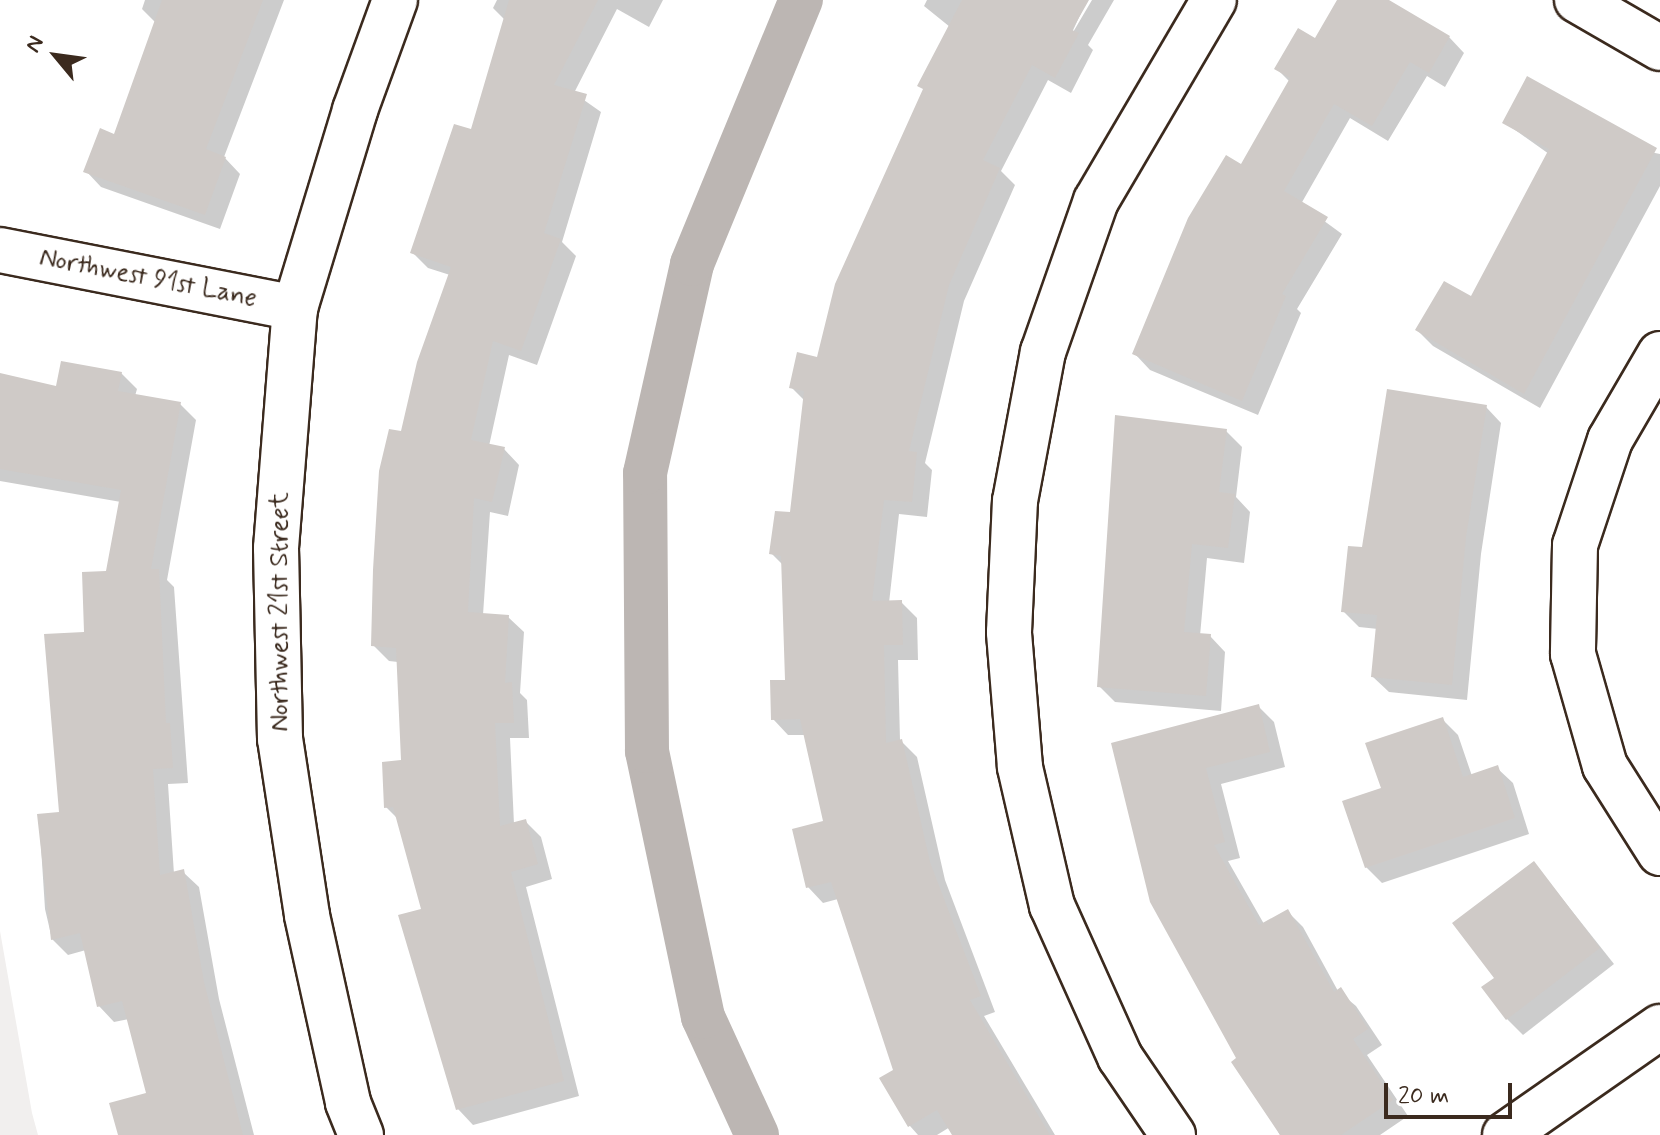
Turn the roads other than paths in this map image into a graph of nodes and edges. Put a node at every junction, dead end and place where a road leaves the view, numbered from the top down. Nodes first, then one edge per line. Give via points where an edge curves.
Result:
1 (395, 0) edge
2 (1214, 0) edge
3 (1577, 0) edge
4 (1660, 48) edge
5 (0, 250) edge
6 (295, 308) junction
7 (1660, 354) edge
8 (1660, 853) edge
9 (1660, 1027) edge
10 (361, 1135) edge
11 (1173, 1135) edge
12 (1505, 1135) edge

1 - 6 street, Northwest 21st Street via 355,110
2 - 11 street via 1096,201 1043,352 1015,501 1009,632 1020,767 1052,906 1120,1057
3 - 4 street
5 - 6 street, Northwest 91st Lane
6 - 10 street, Northwest 21st Street via 276,548 280,739 307,915 348,1102
7 - 8 street via 1610,440 1575,545 1573,654 1605,766
9 - 12 street

